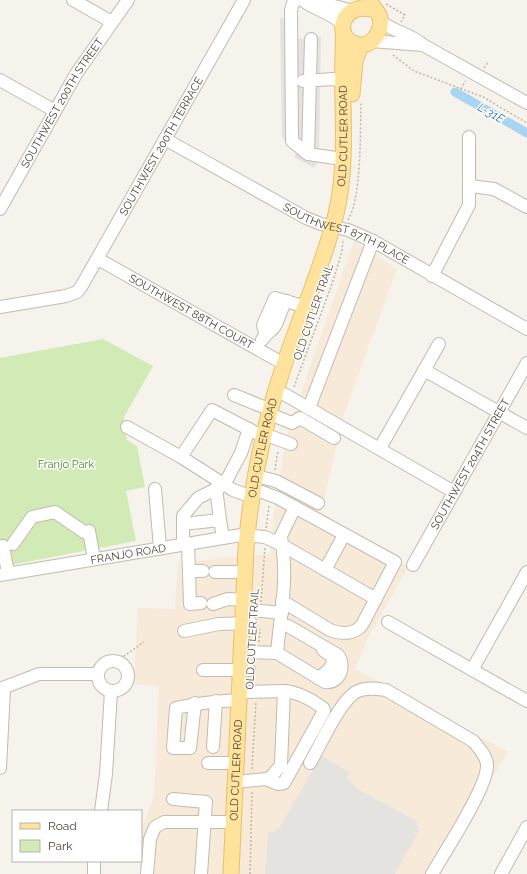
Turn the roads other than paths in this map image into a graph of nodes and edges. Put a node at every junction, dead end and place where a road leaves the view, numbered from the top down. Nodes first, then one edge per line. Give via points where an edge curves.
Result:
1 (73, 0) edge
2 (128, 0) edge
3 (244, 0) edge
4 (294, 0) edge
5 (302, 0) edge
6 (312, 0) edge
7 (350, 6) edge
8 (377, 8) edge
9 (112, 22) junction
10 (343, 29) junction
11 (311, 39) dead end
12 (366, 43) junction
13 (423, 45) junction
14 (0, 80) edge
15 (292, 80) junction
16 (309, 81) junction
17 (352, 90) junction
18 (527, 103) edge
19 (55, 111) junction
20 (469, 137) dead end
21 (165, 139) junction
22 (308, 154) junction
23 (342, 159) junction
24 (470, 186) junction
25 (2, 202) edge
26 (527, 207) edge
27 (340, 228) junction
28 (373, 241) junction
29 (98, 259) junction
30 (432, 276) junction
31 (0, 307) edge
32 (310, 309) junction
33 (527, 329) edge
34 (439, 344) dead end
35 (258, 348) junction
36 (527, 363) edge
37 (284, 364) junction
38 (424, 370) junction
39 (288, 393) junction
40 (234, 395) dead end
41 (309, 408) junction
42 (499, 412) junction
43 (275, 413) junction
44 (323, 416) junction
45 (127, 427) dead end
46 (317, 428) junction
47 (527, 428) edge
48 (249, 429) junction
49 (334, 438) dead end
50 (277, 439) junction
51 (380, 448) junction
52 (181, 457) junction
53 (238, 458) junction
54 (263, 484) junction
55 (220, 486) junction
56 (155, 489) dead end
57 (454, 492) junction
58 (318, 503) dead end
59 (295, 507) junction
60 (220, 520) junction
61 (183, 524) junction
62 (344, 535) junction
63 (256, 536) junction
64 (223, 538) junction
65 (186, 544) junction
66 (282, 545) junction
67 (160, 548) junction
68 (94, 559) junction
69 (413, 565) dead end
70 (325, 570) junction
71 (189, 571) junction
72 (245, 572) junction
73 (527, 572) edge
74 (4, 574) edge
75 (376, 599) junction
76 (281, 613) junction
77 (250, 614) junction
78 (388, 622) dead end
79 (294, 629) junction
80 (184, 631) dead end
81 (250, 652) junction
82 (276, 652) junction
83 (203, 670) dead end
84 (245, 670) junction
85 (472, 670) junction
86 (98, 674) junction
87 (318, 678) junction
88 (2, 689) edge
89 (111, 691) junction
90 (284, 691) junction
91 (246, 693) junction
92 (527, 700) edge
93 (216, 701) junction
94 (195, 704) dead end
95 (213, 747) dead end
96 (241, 762) junction
97 (208, 763) dead end
98 (310, 764) dead end
99 (0, 768) edge
100 (266, 779) junction
101 (244, 782) junction
102 (173, 799) dead end
103 (101, 810) edge
104 (204, 822) junction
105 (238, 822) junction
106 (527, 827) edge
107 (94, 862) edge
108 (94, 874) edge
109 (147, 874) edge
110 (201, 874) edge
111 (231, 874) edge
112 (240, 874) edge
113 (432, 874) edge
114 (501, 874) edge

1 - 9 street
2 - 9 street, SOUTHWEST 200TH STREET
3 - 21 street, SOUTHWEST 200TH TERRACE
4 - 15 street via 291,10
5 - 10 street via 328,13
6 - 7 street
7 - 8 main road
7 - 10 main road via 344,17
8 - 12 main road via 378,33
8 - 13 street via 395,31 415,38
9 - 19 street, SOUTHWEST 200TH STREET via 76,74
10 - 12 main road via 351,42
10 - 17 main road, OLD CUTLER ROAD
11 - 16 street
12 - 13 street
12 - 17 main road, OLD CUTLER ROAD via 356,58
13 - 18 street
14 - 19 street
15 - 16 street
15 - 22 street via 292,141
16 - 17 street via 334,80
16 - 22 street
17 - 23 main road, OLD CUTLER ROAD
17 - 27 main road, OLD CUTLER ROAD via 349,171
19 - 25 street, SOUTHWEST 200TH STREET
20 - 24 street
21 - 27 street, SOUTHWEST 87TH PLACE via 300,216 316,223
21 - 29 street, SOUTHWEST 200TH TERRACE
22 - 23 street
23 - 27 main road, OLD CUTLER ROAD
24 - 26 street via 494,189
24 - 30 street via 470,202 465,215
27 - 28 street, SOUTHWEST 87TH PLACE
27 - 32 main road, OLD CUTLER ROAD via 323,259
28 - 30 street, SOUTHWEST 87TH PLACE
28 - 41 street
29 - 31 street, SOUTHWEST 200TH TERRACE via 86,282 77,292
29 - 35 street, SOUTHWEST 88TH COURT
30 - 33 street, SOUTHWEST 87TH PLACE
32 - 35 street via 276,298 263,325 266,333
32 - 37 main road, OLD CUTLER ROAD
32 - 39 main road, OLD CUTLER ROAD
34 - 38 street
35 - 37 street, SOUTHWEST 88TH COURT
36 - 42 street, SOUTHWEST 204TH STREET
37 - 43 main road, OLD CUTLER ROAD
38 - 42 street
38 - 51 street
39 - 41 street
39 - 43 main road, OLD CUTLER ROAD
40 - 43 street
41 - 44 street
42 - 47 street
42 - 57 street, SOUTHWEST 204TH STREET
43 - 46 street via 292,423 300,418
43 - 50 main road, OLD CUTLER ROAD
44 - 46 street
44 - 51 street
45 - 52 street
46 - 49 street
48 - 50 street
48 - 52 street via 212,410
48 - 53 street
50 - 54 main road, OLD CUTLER ROAD
51 - 57 street
52 - 55 street
53 - 54 street
53 - 55 street
54 - 55 street via 238,492
54 - 58 street
54 - 59 street
54 - 63 main road, OLD CUTLER ROAD
55 - 60 street
55 - 61 street via 198,498 182,516
56 - 67 street
57 - 69 street, SOUTHWEST 204TH STREET
59 - 62 street
59 - 66 street via 281,536
60 - 61 street
60 - 64 street
61 - 65 street
62 - 70 street
62 - 75 street via 395,562
63 - 64 street, FRANJO ROAD
63 - 66 street
63 - 72 main road, OLD CUTLER ROAD
63 - 77 main road, OLD CUTLER ROAD
64 - 65 street, FRANJO ROAD
65 - 67 street, FRANJO ROAD
65 - 71 street
66 - 70 street
66 - 76 street via 284,555
67 - 68 street, FRANJO ROAD
68 - 74 street, FRANJO ROAD
68 - 74 street via 86,531 55,512 32,517 8,545
70 - 75 street
71 - 72 street
71 - 77 street via 190,604 207,604 228,599
72 - 77 main road, OLD CUTLER ROAD
73 - 85 street
75 - 76 street via 358,629 343,633 330,630 294,607
76 - 77 street
76 - 79 street
76 - 82 street
77 - 80 street
77 - 81 main road, OLD CUTLER ROAD
78 - 85 street
79 - 87 street via 299,637 329,653 333,660 326,673
79 - 87 street via 332,650 343,663 342,671 334,680 328,683
81 - 82 street
81 - 84 main road, OLD CUTLER ROAD
82 - 87 street
83 - 84 street
84 - 91 main road, OLD CUTLER ROAD
85 - 92 street
86 - 88 street via 39,674
86 - 89 street via 103,687
86 - 89 street via 103,665 112,661 126,666 129,676 125,686 117,691
88 - 99 street
89 - 103 street
90 - 91 street
90 - 100 street via 281,766
90 - 100 street via 314,702 324,711 284,783 278,784
91 - 93 street
91 - 96 main road, OLD CUTLER ROAD
93 - 94 street
93 - 95 street
96 - 97 street
96 - 101 main road, OLD CUTLER ROAD
98 - 113 street via 345,701 358,691 372,688 386,690 473,741 481,750 487,764 483,784
100 - 101 street
101 - 105 main road, OLD CUTLER ROAD
102 - 104 street via 206,802
104 - 105 street
104 - 109 street via 164,822 155,827 150,839
104 - 110 street
105 - 111 main road, OLD CUTLER ROAD
105 - 112 main road, OLD CUTLER ROAD
106 - 114 street
107 - 108 street

